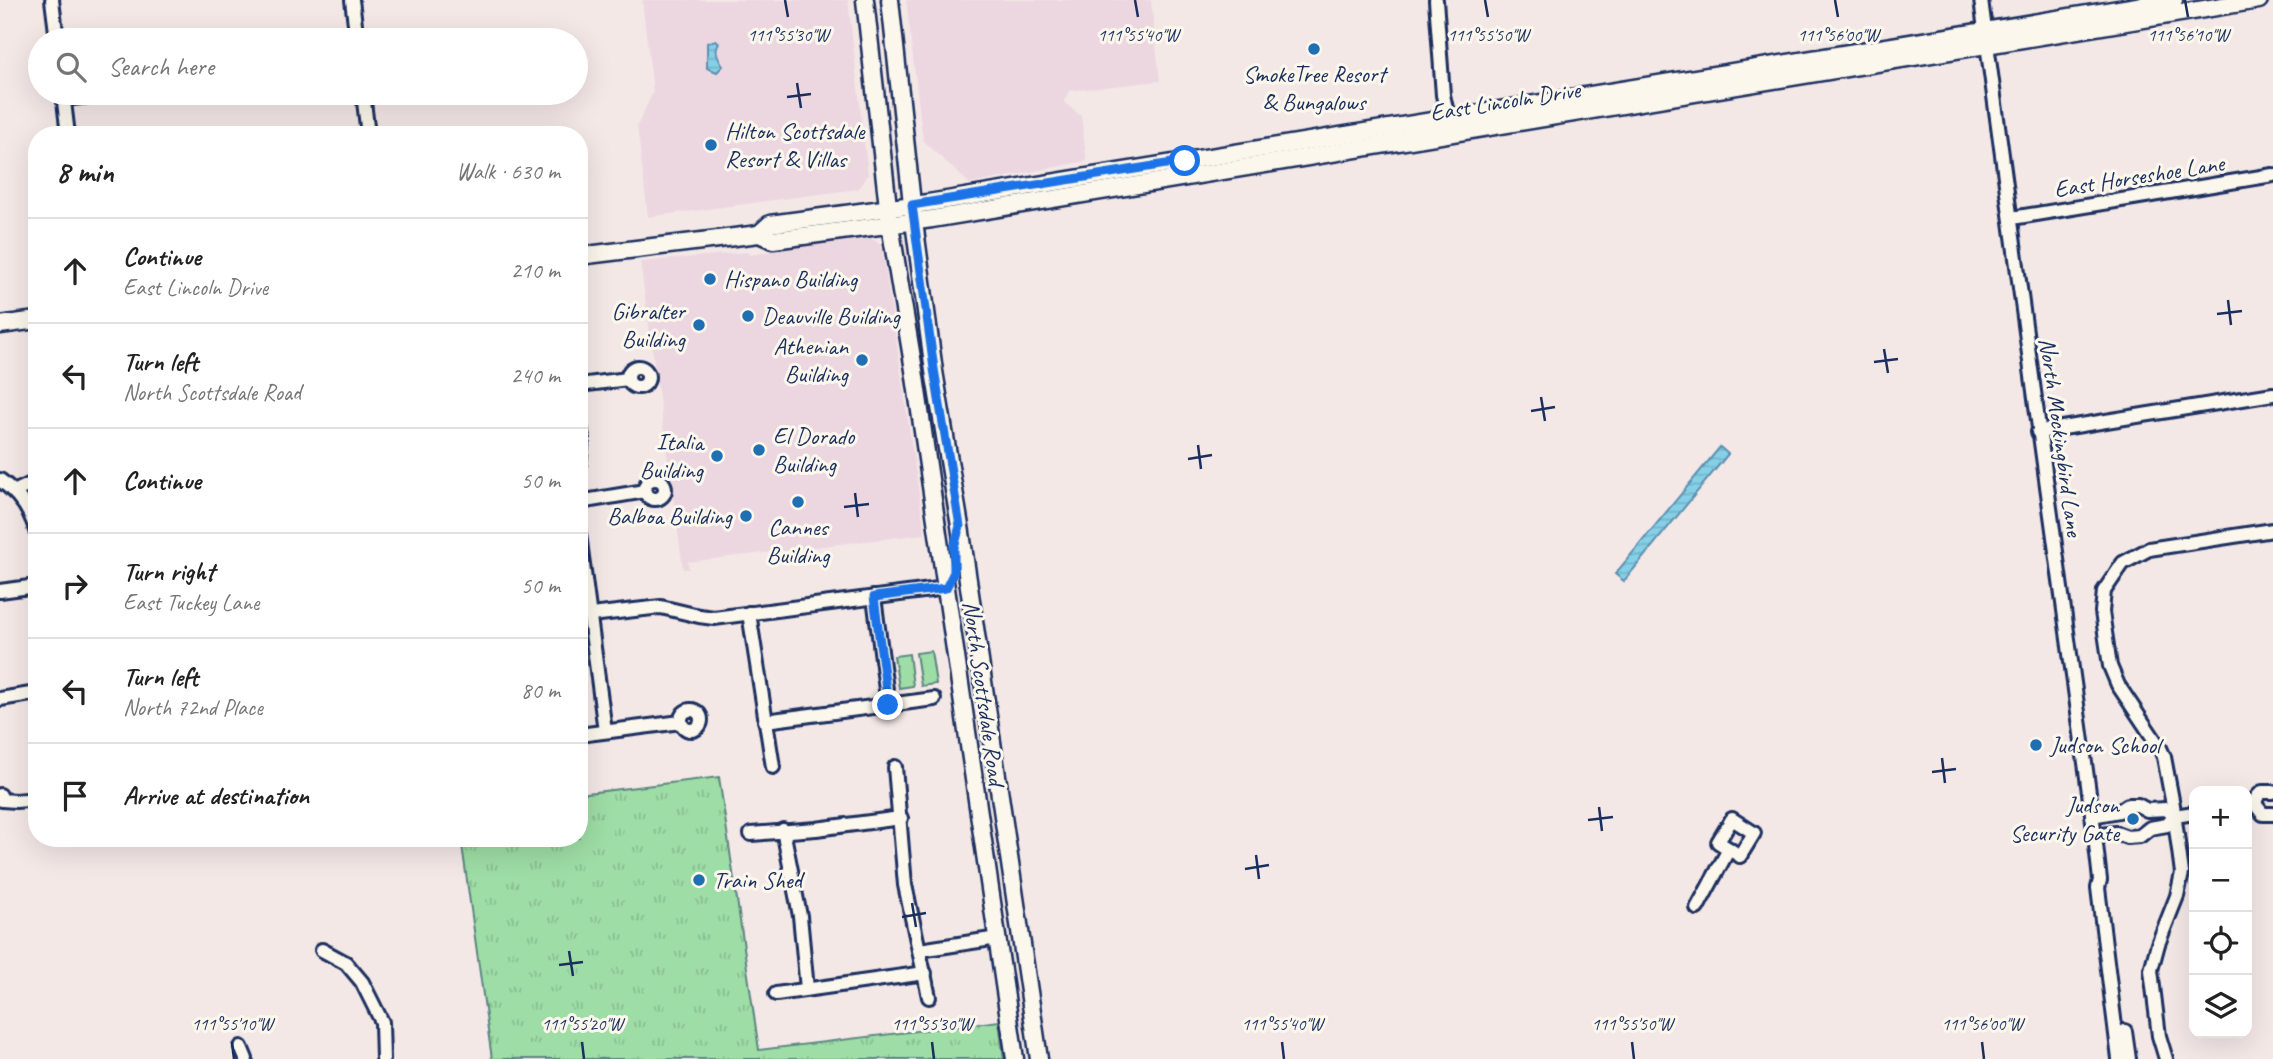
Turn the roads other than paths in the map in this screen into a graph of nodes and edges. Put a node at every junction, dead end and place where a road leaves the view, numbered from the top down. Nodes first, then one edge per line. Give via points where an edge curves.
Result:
1 (52, 0) edge
2 (352, 0) edge
3 (865, 0) edge
4 (890, 0) edge
5 (1436, 0) edge
6 (1981, 0) edge
7 (2259, 0) edge
8 (2173, 5) edge
9 (56, 28) edge
10 (355, 28) edge
11 (1986, 37) junction
12 (65, 105) edge
13 (364, 105) edge
14 (67, 126) edge
15 (367, 126) edge
16 (1450, 126) junction
17 (2273, 175) edge
18 (912, 205) junction
19 (888, 208) junction
20 (2012, 218) junction
21 (914, 222) junction
22 (890, 225) junction
23 (759, 234) junction
24 (588, 255) edge
25 (28, 321) edge
26 (0, 325) edge
27 (628, 379) dead end
28 (588, 384) edge
29 (2273, 394) edge
30 (944, 432) junction
31 (923, 436) junction
32 (2039, 438) junction
33 (0, 480) edge
34 (28, 485) edge
35 (645, 491) dead end
36 (15, 492) junction
37 (588, 500) edge
38 (28, 510) edge
39 (960, 526) junction
40 (2273, 530) edge
41 (28, 587) edge
42 (946, 588) junction
43 (0, 591) edge
44 (588, 595) edge
45 (874, 597) junction
46 (749, 613) junction
47 (591, 615) junction
48 (982, 681) junction
49 (28, 694) edge
50 (0, 699) edge
51 (934, 699) dead end
52 (888, 705) junction
53 (765, 721) junction
54 (681, 722) dead end
55 (605, 731) junction
56 (588, 734) edge
57 (773, 767) dead end
58 (895, 767) dead end
59 (2273, 792) edge
60 (1, 798) edge
61 (28, 800) edge
62 (2252, 804) edge
63 (2252, 806) edge
64 (2147, 810) junction
65 (2189, 814) edge
66 (2273, 814) edge
67 (2092, 816) junction
68 (2175, 816) junction
69 (901, 818) junction
70 (2150, 828) junction
71 (783, 830) junction
72 (751, 834) dead end
73 (2095, 836) junction
74 (1007, 843) junction
75 (1729, 849) dead end
76 (2100, 880) junction
77 (1697, 908) dead end
78 (998, 938) junction
79 (322, 950) dead end
80 (920, 950) junction
81 (925, 973) junction
82 (807, 989) junction
83 (776, 994) dead end
84 (929, 997) dead end
85 (1036, 1039) junction
86 (383, 1059) edge
87 (1015, 1059) edge
88 (1039, 1059) edge
89 (2119, 1059) edge
90 (2129, 1059) edge
91 (2166, 1059) edge

1 - 9 street
2 - 10 street
3 - 19 main road, North Scottsdale Road
4 - 18 main road, North Scottsdale Road
5 - 16 street via 1443,95
6 - 11 street, North Mockingbird Lane
7 - 8 main road, East Lincoln Drive
8 - 11 main road, East Lincoln Drive
11 - 16 main road, East Lincoln Drive
11 - 20 street, North Mockingbird Lane
12 - 14 street
13 - 15 street
16 - 18 main road, East Lincoln Drive
16 - 21 main road, East Lincoln Drive
17 - 20 street, East Horseshoe Lane
18 - 19 main road, East Lincoln Drive
18 - 21 main road, North Scottsdale Road
19 - 22 main road, North Scottsdale Road
19 - 23 main road, East Lincoln Drive via 770,224
20 - 32 street, North Mockingbird Lane
21 - 22 main road, East Lincoln Drive
21 - 30 main road, North Scottsdale Road
22 - 23 main road, East Lincoln Drive via 773,240
22 - 31 main road, North Scottsdale Road
23 - 24 main road, East Lincoln Drive
25 - 26 main road
27 - 28 street
29 - 32 street
30 - 31 main road
30 - 39 main road, North Scottsdale Road
31 - 42 main road, North Scottsdale Road
32 - 67 street, North Mockingbird Lane
33 - 36 street
34 - 36 street
35 - 37 street
36 - 38 street
39 - 42 main road via 954,572
39 - 48 main road, North Scottsdale Road
40 - 68 street via 2149,550 2123,563 2104,592 2102,612 2110,666 2160,748
41 - 43 street
42 - 45 street
42 - 48 main road via 960,602 969,653
42 - 78 main road, North Scottsdale Road
44 - 47 street
45 - 46 street
45 - 52 street
46 - 47 street via 714,618 649,607
46 - 53 street
47 - 55 street
48 - 74 main road, North Scottsdale Road
49 - 50 street
51 - 52 street
52 - 53 street
53 - 57 street
54 - 55 street
55 - 56 street
58 - 69 street
59 - 62 street via 2262,792
60 - 61 street
63 - 66 street via 2263,814
64 - 67 street via 2129,805
64 - 68 street via 2166,809
64 - 70 street
65 - 68 street
67 - 73 street, North Mockingbird Lane
68 - 70 street via 2167,825
68 - 91 street via 2182,873 2151,970
69 - 71 street
69 - 80 street via 905,885
70 - 73 street via 2140,836
71 - 72 street
71 - 82 street via 800,916
73 - 76 street, North Mockingbird Lane
74 - 78 main road via 1000,869 1008,917
74 - 85 main road, North Scottsdale Road
75 - 77 street
76 - 89 street, North Mockingbird Lane
76 - 90 street, North Mockingbird Lane via 2106,887
78 - 80 street
78 - 85 main road via 1014,954 1022,1007
78 - 87 main road, North Scottsdale Road
79 - 86 street via 346,963 362,982 382,1022
80 - 81 street
81 - 82 street
81 - 84 street
82 - 83 street
85 - 88 main road, North Scottsdale Road

